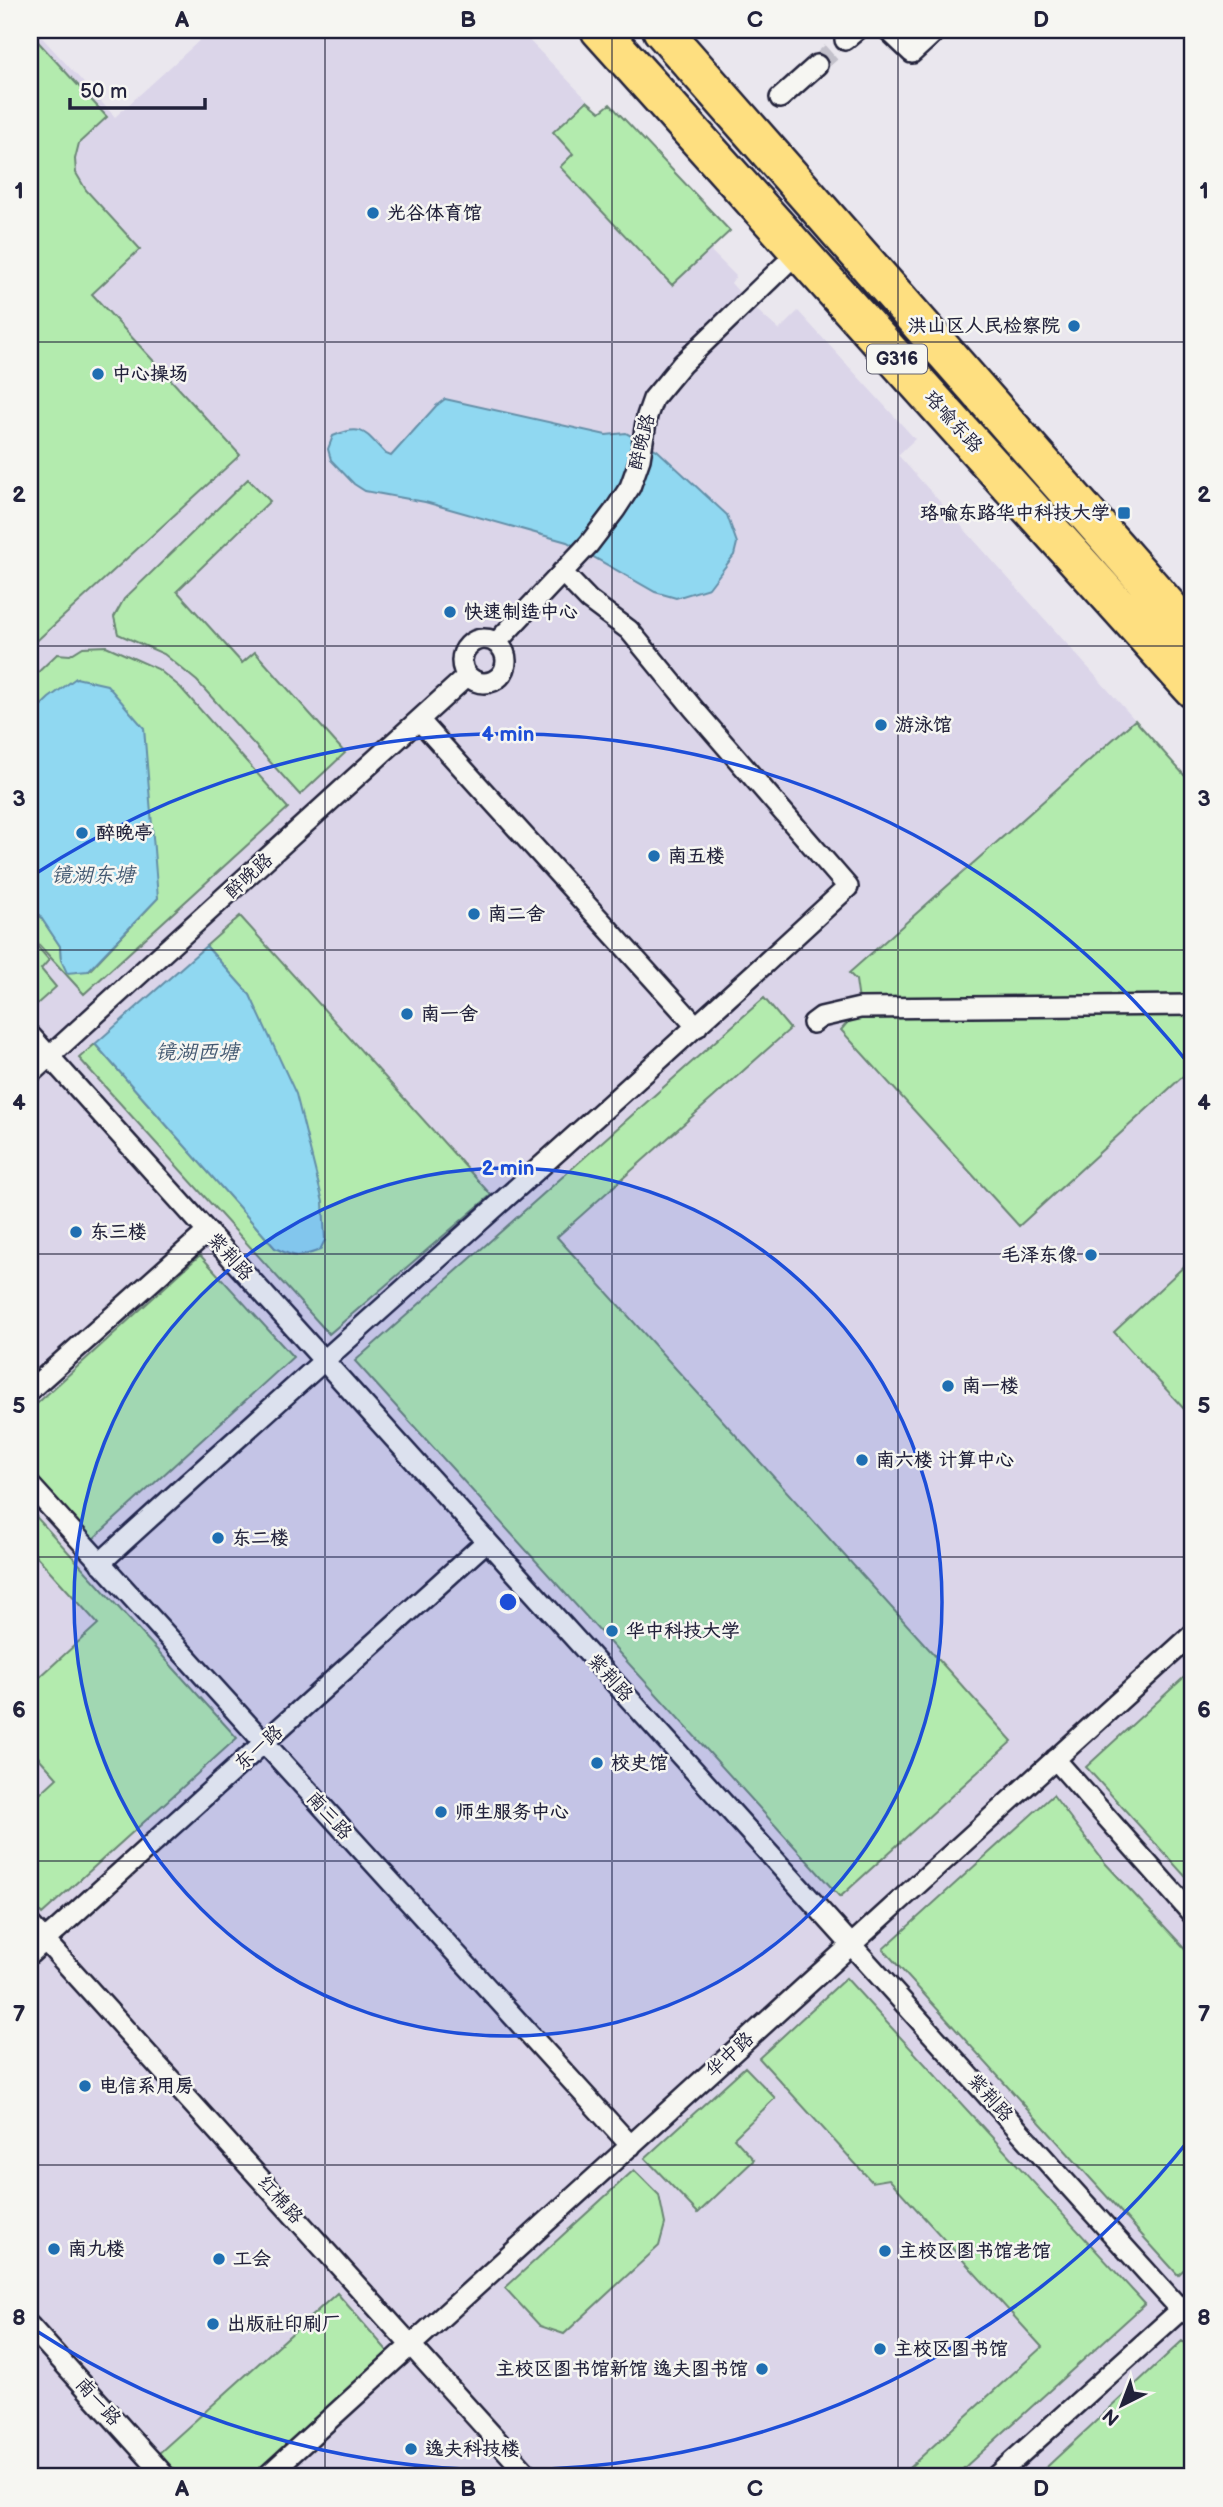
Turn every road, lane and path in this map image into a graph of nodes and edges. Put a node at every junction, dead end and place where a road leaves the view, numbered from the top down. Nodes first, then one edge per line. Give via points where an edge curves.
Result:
1 (600, 30) edge
2 (662, 30) edge
3 (888, 30) edge
4 (937, 30) edge
5 (817, 65) tunnel mouth
6 (780, 98) dead end
7 (799, 251) junction
8 (562, 572) junction
9 (1193, 635) edge
10 (496, 643) junction
11 (467, 676) junction
12 (1193, 689) edge
13 (419, 720) junction
14 (1193, 1005) edge
15 (813, 1023) dead end
16 (696, 1027) junction
17 (30, 1035) edge
18 (49, 1057) junction
19 (30, 1074) edge
20 (207, 1232) junction
21 (323, 1360) junction
22 (30, 1390) edge
23 (30, 1485) edge
24 (487, 1541) junction
25 (100, 1563) junction
26 (1193, 1634) edge
27 (263, 1744) junction
28 (1055, 1759) junction
29 (1193, 1915) edge
30 (30, 1924) edge
31 (45, 1940) junction
32 (851, 1945) junction
33 (30, 1954) edge
34 (631, 2146) junction
35 (1189, 2308) edge
36 (30, 2326) edge
37 (411, 2345) junction
38 (166, 2477) edge
39 (266, 2477) edge
40 (530, 2477) edge
41 (995, 2477) edge

1 - 7 highway, 珞喻东路 / G316
2 - 9 highway, 珞喻东路 / G316
3 - 4 street via 912,53
5 - 6 street
7 - 8 street, 醉晚路 via 682,364 653,399 630,487 589,544
7 - 12 highway, 珞喻东路 / G316
8 - 10 street, 醉晚路
8 - 16 street via 629,630 848,887
10 - 11 street via 482,640 469,645 462,657
10 - 11 street via 506,660 498,678 480,683
11 - 13 street, 醉晚路
13 - 16 street
13 - 18 street, 醉晚路
14 - 15 street via 860,1008
16 - 21 street
17 - 18 street, 紫荆路
18 - 19 street, 醉晚路
18 - 20 street, 紫荆路
20 - 21 street, 紫荆路
20 - 22 street
21 - 24 street, 紫荆路
21 - 25 street
23 - 25 street, 南三路
24 - 27 street, 东一路
24 - 32 street, 紫荆路
25 - 27 street, 南三路
26 - 28 street, 华中路
27 - 31 street, 东一路
27 - 34 street, 南三路
28 - 29 street
28 - 32 street, 华中路
30 - 31 street, 红棉路
31 - 33 street, 东一路
31 - 37 street, 红棉路
32 - 34 street, 华中路
32 - 35 street, 紫荆路
34 - 37 street, 华中路
35 - 41 street
36 - 38 street, 南一路
37 - 39 street, 华中路
37 - 40 street, 红棉路

